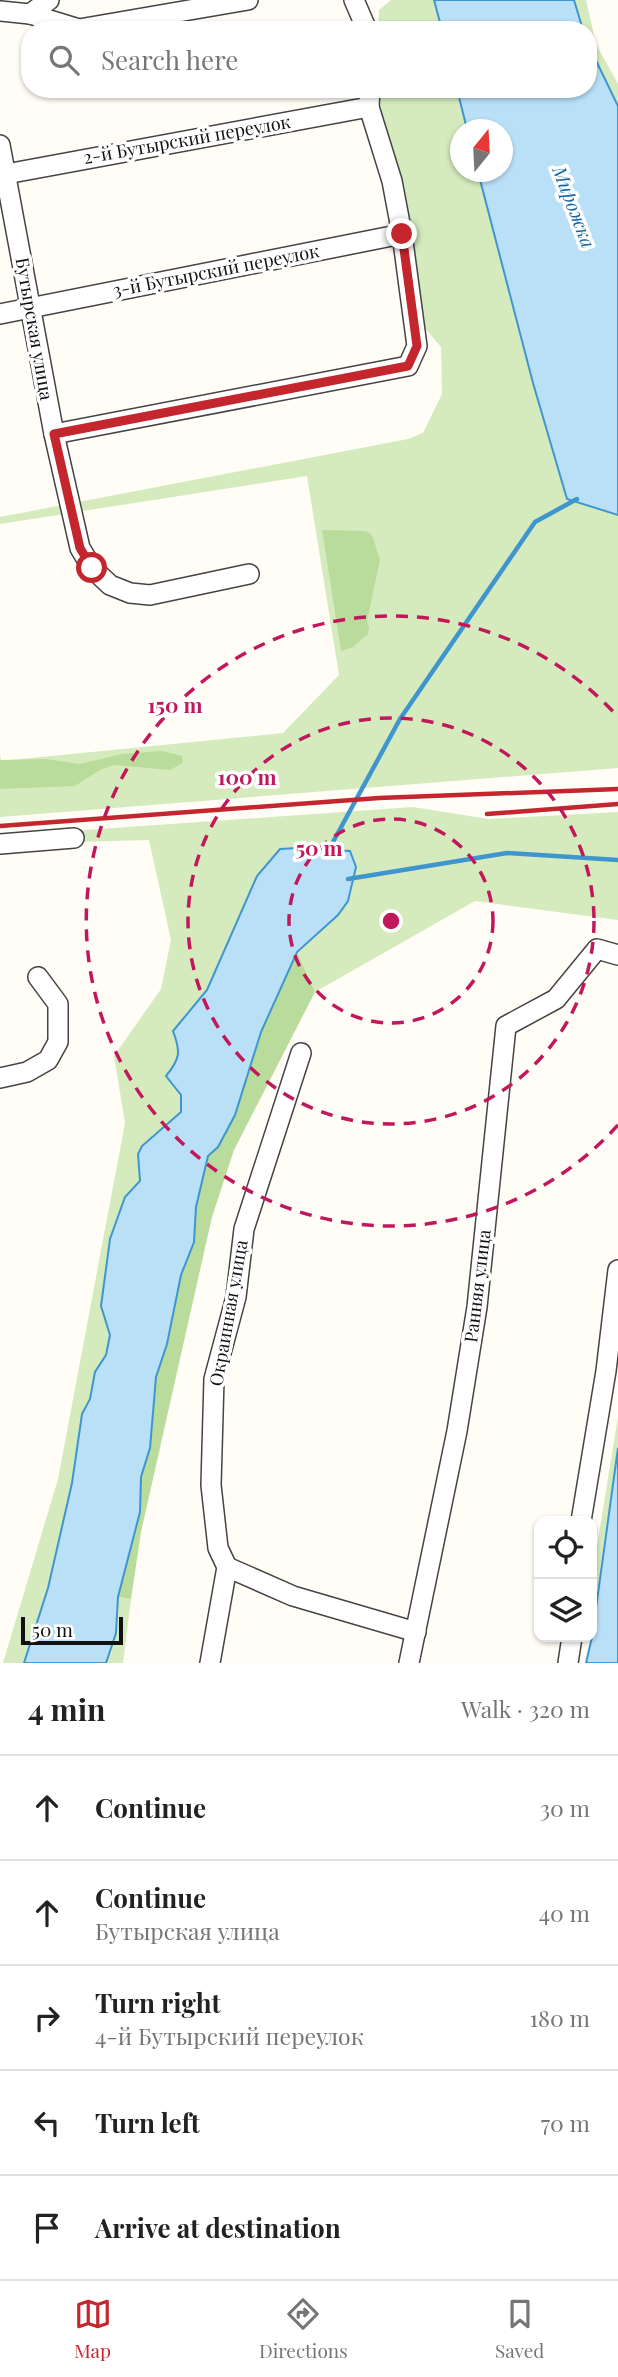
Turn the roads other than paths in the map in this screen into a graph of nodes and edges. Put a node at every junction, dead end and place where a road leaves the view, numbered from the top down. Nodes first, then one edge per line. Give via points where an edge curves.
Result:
1 (49, 0) edge
2 (248, 0) edge
3 (354, 0) edge
4 (0, 10) edge
5 (30, 14) junction
6 (53, 21) edge
7 (126, 21) edge
8 (363, 21) edge
9 (369, 98) edge
10 (0, 145) edge
11 (6, 174) junction
12 (402, 234) junction
13 (30, 307) junction
14 (0, 314) edge
15 (54, 434) junction
16 (249, 574) dead end
17 (74, 838) dead end
18 (0, 844) edge
19 (618, 955) edge
20 (38, 977) dead end
21 (301, 1053) dead end
22 (0, 1078) edge
23 (618, 1270) edge
24 (581, 1516) edge
25 (227, 1567) junction
26 (416, 1632) junction
27 (571, 1642) edge
28 (210, 1663) edge
29 (409, 1663) edge
30 (568, 1663) edge

1 - 5 street
2 - 7 street
3 - 8 street
4 - 5 street
5 - 6 street
9 - 11 street, 2-й Бутырский переулок
9 - 12 street
10 - 11 street, Бутырская улица
11 - 13 street, Бутырская улица
12 - 13 street, 3-й Бутырский переулок
12 - 15 street via 417,346 408,366
13 - 14 street, 3-й Бутырский переулок
13 - 15 street, Бутырская улица
15 - 16 street, Бутырская улица via 80,548 110,585 150,595
17 - 18 street
19 - 26 street, Ранняя улица via 597,949 556,999 506,1026 477,1307
20 - 22 street via 58,1004 58,1042 48,1060 27,1072
21 - 25 street, Окраинная улица via 244,1229 236,1297 214,1378 211,1485 218,1548
23 - 24 street
25 - 26 street via 293,1596
25 - 28 street, Окраинная улица
26 - 29 street, Ранняя улица
27 - 30 street

